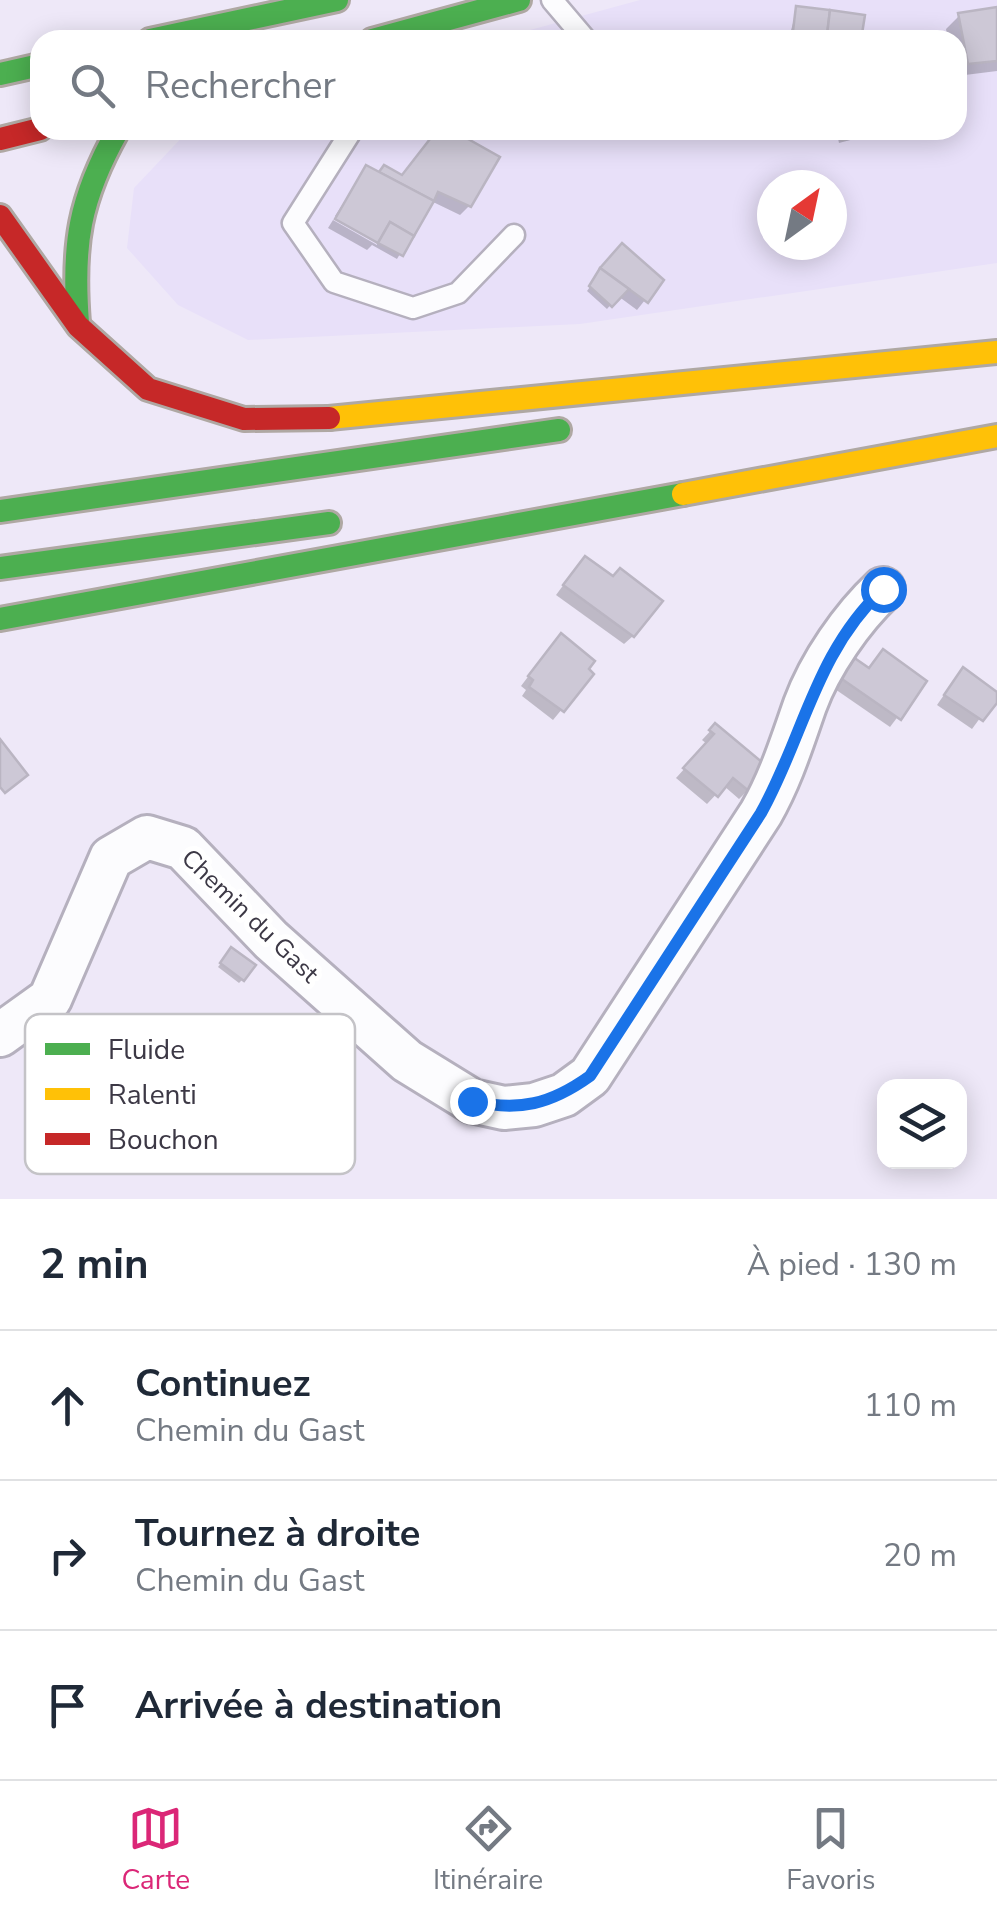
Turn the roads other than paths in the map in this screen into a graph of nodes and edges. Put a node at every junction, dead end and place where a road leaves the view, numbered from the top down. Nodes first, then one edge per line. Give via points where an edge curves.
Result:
1 (336, 0) edge
2 (519, 0) edge
3 (552, 0) edge
4 (196, 30) edge
5 (409, 30) edge
6 (578, 30) edge
7 (30, 67) edge
8 (0, 74) edge
9 (30, 131) edge
10 (0, 138) edge
11 (113, 140) edge
12 (346, 140) edge
13 (0, 216) edge
14 (514, 234) dead end
15 (78, 326) junction
16 (997, 352) edge
17 (997, 366) edge
18 (782, 398) dead end
19 (586, 426) dead end
20 (997, 433) edge
21 (586, 487) dead end
22 (0, 511) edge
23 (352, 519) dead end
24 (0, 568) edge
25 (883, 589) dead end
26 (0, 619) edge
27 (29, 1014) edge
28 (354, 1014) edge
29 (355, 1015) edge
30 (25, 1017) edge
31 (0, 1035) edge

1 - 4 main road
2 - 5 main road
3 - 6 lane
7 - 8 main road
9 - 10 main road
11 - 15 main road via 78,208 72,251
12 - 14 lane via 293,223 334,282 414,308 458,293
13 - 15 main road
15 - 16 main road via 148,389 244,419 325,418
17 - 18 main road
19 - 22 main road
20 - 21 main road
20 - 26 main road
23 - 24 main road
25 - 29 street, Chemin du Gast via 860,610 806,702 779,782 761,813 590,1076 534,1106 472,1101 407,1061
27 - 28 street, Chemin du Gast via 50,999 111,858 146,837 183,848 270,940
30 - 31 street, Chemin du Gast

